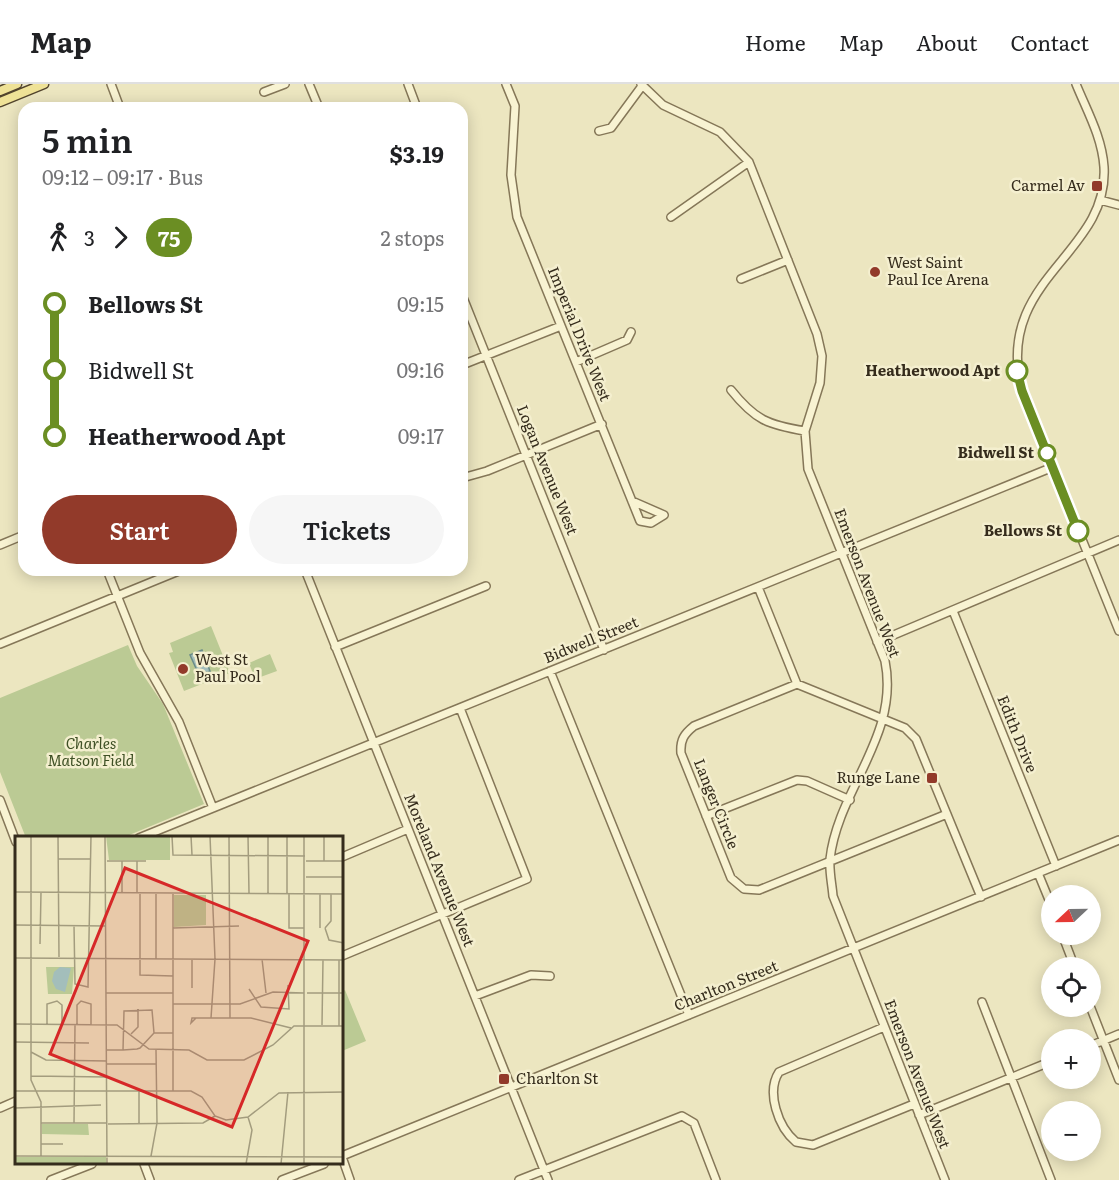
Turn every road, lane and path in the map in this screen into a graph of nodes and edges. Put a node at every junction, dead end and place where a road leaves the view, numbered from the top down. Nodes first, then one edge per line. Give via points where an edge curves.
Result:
1 (17, 84) edge
2 (44, 84) edge
3 (111, 84) edge
4 (285, 84) edge
5 (309, 84) edge
6 (408, 84) edge
7 (507, 84) edge
8 (1076, 84) edge
9 (642, 85) edge
10 (0, 91) edge
11 (264, 92) dead end
12 (0, 102) edge
13 (118, 102) edge
14 (316, 102) edge
15 (415, 102) edge
16 (599, 131) dead end
17 (749, 162) junction
18 (1100, 200) junction
19 (1119, 205) edge
20 (671, 217) dead end
21 (788, 260) junction
22 (741, 279) dead end
23 (468, 308) edge
24 (561, 326) junction
25 (631, 332) dead end
26 (487, 355) junction
27 (576, 362) junction
28 (468, 363) edge
29 (731, 390) dead end
30 (602, 424) junction
31 (805, 431) junction
32 (526, 455) junction
33 (1053, 467) junction
34 (468, 476) edge
35 (632, 501) dead end
36 (18, 538) edge
37 (1119, 540) edge
38 (0, 545) edge
39 (1087, 553) junction
40 (842, 554) junction
41 (109, 576) edge
42 (166, 576) edge
43 (307, 576) edge
44 (486, 586) dead end
45 (758, 588) junction
46 (117, 596) junction
47 (953, 611) junction
48 (1119, 631) edge
49 (878, 642) junction
50 (0, 644) edge
51 (335, 647) junction
52 (604, 650) junction
53 (550, 671) junction
54 (796, 684) junction
55 (460, 708) junction
56 (884, 718) junction
57 (374, 743) junction
58 (0, 800) edge
59 (850, 800) junction
60 (213, 808) junction
61 (947, 814) junction
62 (706, 816) junction
63 (408, 829) junction
64 (145, 836) edge
65 (15, 839) edge
66 (1119, 840) edge
67 (344, 855) edge
68 (830, 861) junction
69 (1056, 866) junction
70 (1038, 873) junction
71 (1043, 885) edge
72 (981, 897) junction
73 (443, 915) junction
74 (854, 949) junction
75 (344, 955) edge
76 (550, 976) dead end
77 (475, 996) junction
78 (982, 1002) dead end
79 (689, 1015) junction
80 (1094, 1017) edge
81 (885, 1027) junction
82 (1119, 1034) edge
83 (1103, 1040) junction
84 (1041, 1065) edge
85 (1011, 1077) junction
86 (1119, 1080) edge
87 (511, 1087) junction
88 (15, 1101) edge
89 (914, 1104) junction
90 (0, 1108) edge
91 (919, 1114) junction
92 (344, 1156) edge
93 (344, 1163) edge
94 (89, 1165) edge
95 (144, 1165) edge
96 (321, 1165) edge
97 (544, 1170) junction
98 (51, 1180) edge
99 (150, 1180) edge
100 (282, 1180) edge
101 (350, 1180) edge
102 (519, 1180) edge
103 (548, 1180) edge
104 (716, 1180) edge
105 (945, 1180) edge
106 (1052, 1180) edge

1 - 10 main road
2 - 12 main road
3 - 13 street
4 - 11 street
5 - 14 street
6 - 15 street
7 - 24 street, Imperial Drive West via 515,106 511,175 517,217
8 - 18 street via 1101,147 1104,167
9 - 16 street via 611,128
9 - 17 street via 663,105 720,132
17 - 20 street
17 - 21 street, Emerson Avenue West
18 - 19 street
18 - 33 street via 1084,230 1033,298 1020,325 1017,371
21 - 22 street
21 - 31 street, Emerson Avenue West via 822,356 820,383
23 - 26 street, Logan Avenue West
24 - 26 street
24 - 27 street, Imperial Drive West
25 - 27 street via 627,340
26 - 28 street
26 - 32 street, Logan Avenue West
27 - 30 street, Imperial Drive West
29 - 31 street via 761,421
30 - 32 street
30 - 35 street, Imperial Drive West
31 - 40 street, Emerson Avenue West via 808,469
32 - 34 street
32 - 52 street, Logan Avenue West
33 - 39 street
33 - 40 street, Bidwell Street
36 - 38 street
37 - 39 street
39 - 47 street
39 - 48 street
40 - 45 street, Bidwell Street
40 - 49 street, Emerson Avenue West
41 - 46 street
42 - 46 street
43 - 51 street, Moreland Avenue West
44 - 51 street
45 - 52 street, Bidwell Street
45 - 54 street
46 - 50 street
46 - 60 street via 140,653 179,722
47 - 49 street
47 - 69 street, Edith Drive
49 - 56 street, Emerson Avenue West via 889,680
51 - 57 street, Moreland Avenue West
52 - 53 street, Bidwell Street
53 - 55 street, Bidwell Street
53 - 79 street
54 - 56 street
54 - 62 street, Langer Circle via 694,726 684,734 681,753
55 - 57 street, Bidwell Street
55 - 73 street via 527,879
56 - 59 street, Emerson Avenue West
56 - 61 street via 905,728 916,739
57 - 60 street, Bidwell Street
57 - 63 street, Moreland Avenue West
58 - 65 street
59 - 62 street via 797,780
59 - 68 street, Emerson Avenue West via 834,838
60 - 64 street, Bidwell Street
61 - 68 street, Langer Circle
61 - 72 street
62 - 68 street, Langer Circle via 731,878 744,890 759,890
63 - 67 street
63 - 73 street, Moreland Avenue West
66 - 69 street, Charlton Street
68 - 74 street, Emerson Avenue West via 833,896
69 - 70 street, Charlton Street
70 - 71 street
70 - 72 street, Charlton Street
72 - 74 street, Charlton Street
73 - 75 street
73 - 77 street, Moreland Avenue West
74 - 79 street, Charlton Street
74 - 81 street, Emerson Avenue West
76 - 77 street via 531,975
77 - 87 street, Moreland Avenue West
78 - 85 street
79 - 87 street, Charlton Street
80 - 83 street
81 - 89 street, Emerson Avenue West
81 - 89 street via 786,1067 778,1072 771,1092 785,1129 796,1142 813,1144
82 - 83 street
83 - 86 street
84 - 85 street
85 - 91 street
85 - 106 street
87 - 92 street, Charlton Street
87 - 97 street, Moreland Avenue West
88 - 90 street
89 - 91 street, Emerson Avenue West
91 - 105 street, Emerson Avenue West
93 - 101 street
94 - 98 street
95 - 99 street
96 - 100 street
97 - 102 street
97 - 103 street, Moreland Avenue West
97 - 104 street via 682,1116 693,1123

